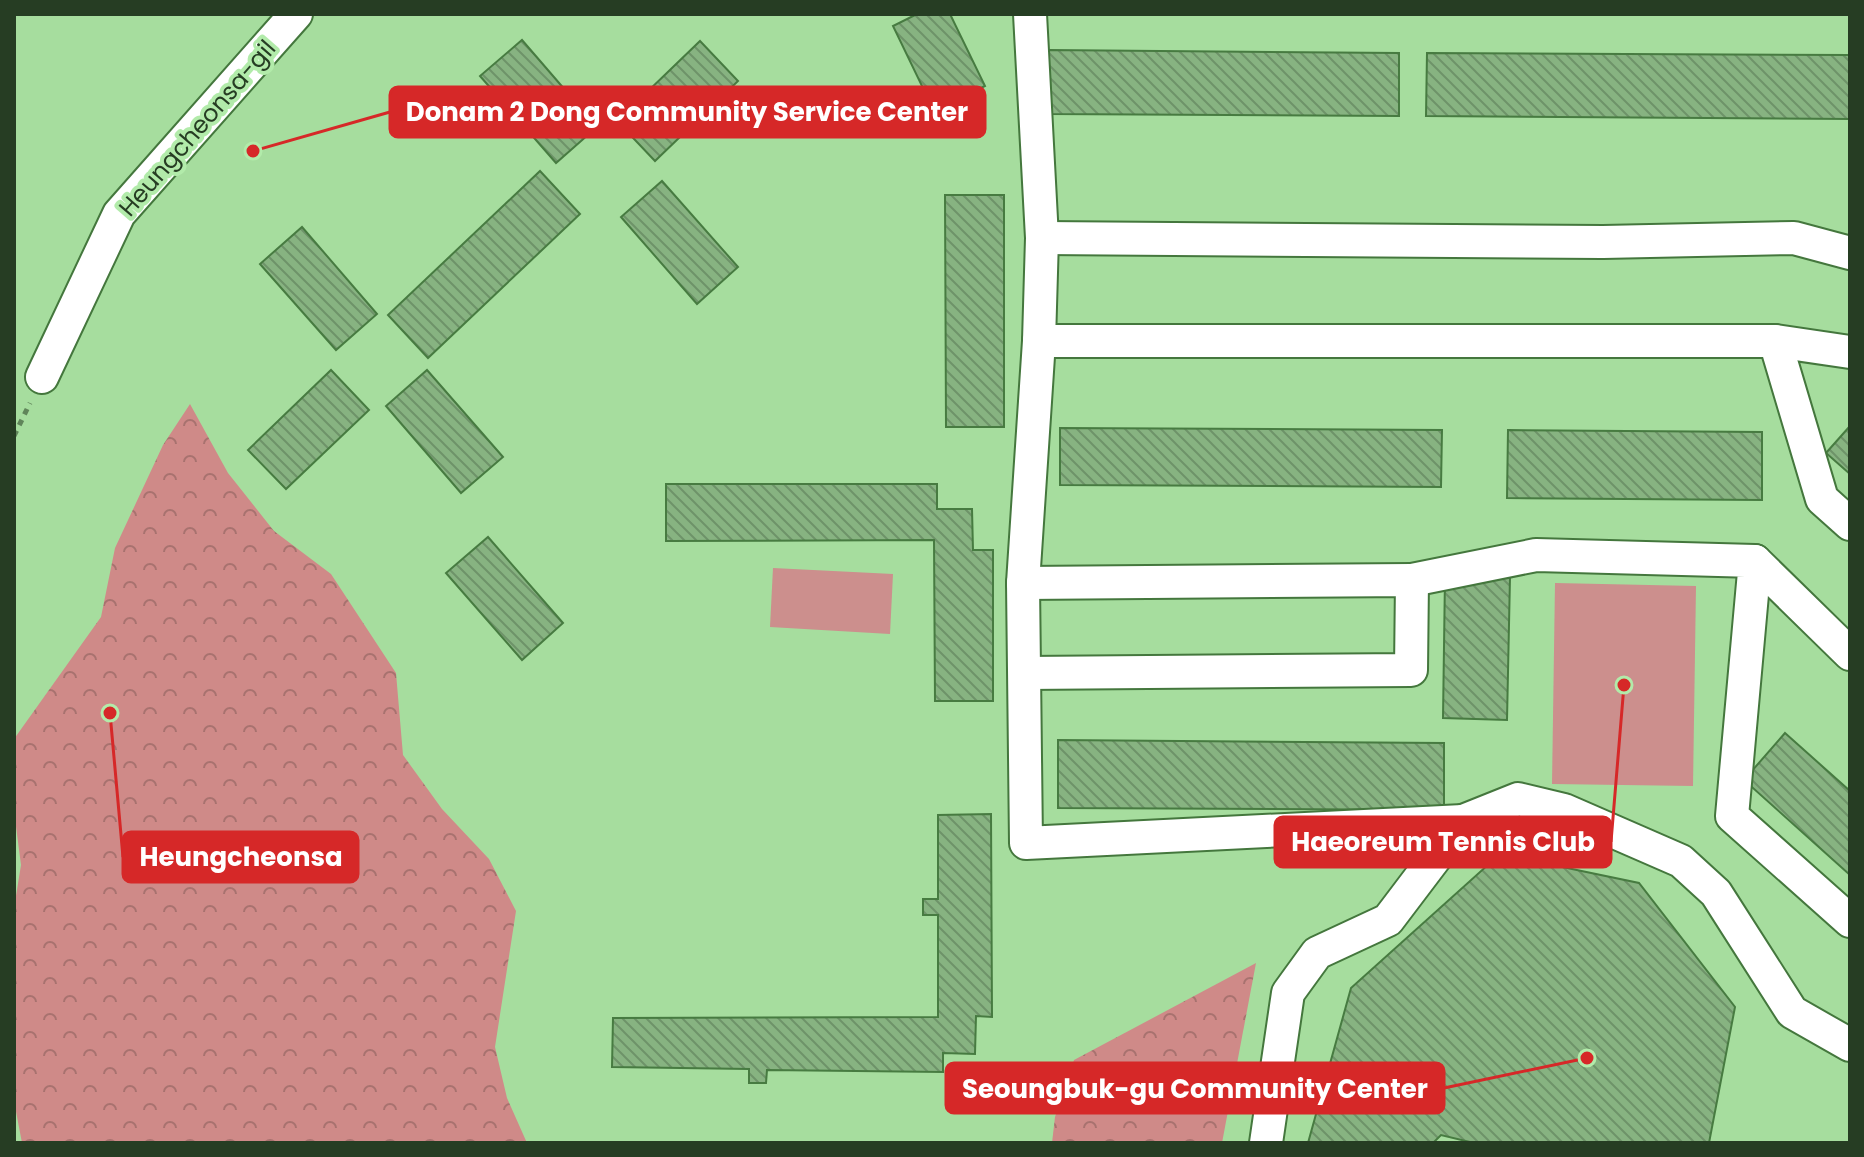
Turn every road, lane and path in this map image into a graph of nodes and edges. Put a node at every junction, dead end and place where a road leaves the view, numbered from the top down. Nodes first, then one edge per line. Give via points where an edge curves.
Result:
1 (296, 14) edge
2 (1030, 14) edge
3 (1042, 238) junction
4 (1850, 253) edge
5 (1039, 341) junction
6 (1775, 341) junction
7 (1850, 352) edge
8 (42, 377) dead end
9 (1850, 524) edge
10 (1755, 561) junction
11 (1412, 580) junction
12 (1023, 583) junction
13 (1850, 654) edge
14 (1025, 673) junction
15 (1463, 821) junction
16 (1850, 921) edge
17 (1850, 1045) edge
18 (1266, 1143) edge

1 - 8 street, Heungcheonsa-gil via 119,214
2 - 3 street
3 - 4 street via 1794,238
3 - 5 street
5 - 6 street
5 - 12 street
6 - 7 street
6 - 9 street via 1822,499
10 - 11 street via 1536,555
10 - 13 street
10 - 16 street via 1732,816
11 - 12 street
11 - 14 street via 1411,670
12 - 14 street
14 - 15 street via 1026,843
15 - 17 street via 1518,799 1564,810 1681,861 1716,893 1792,1012
15 - 18 street via 1388,920 1317,953 1288,993

